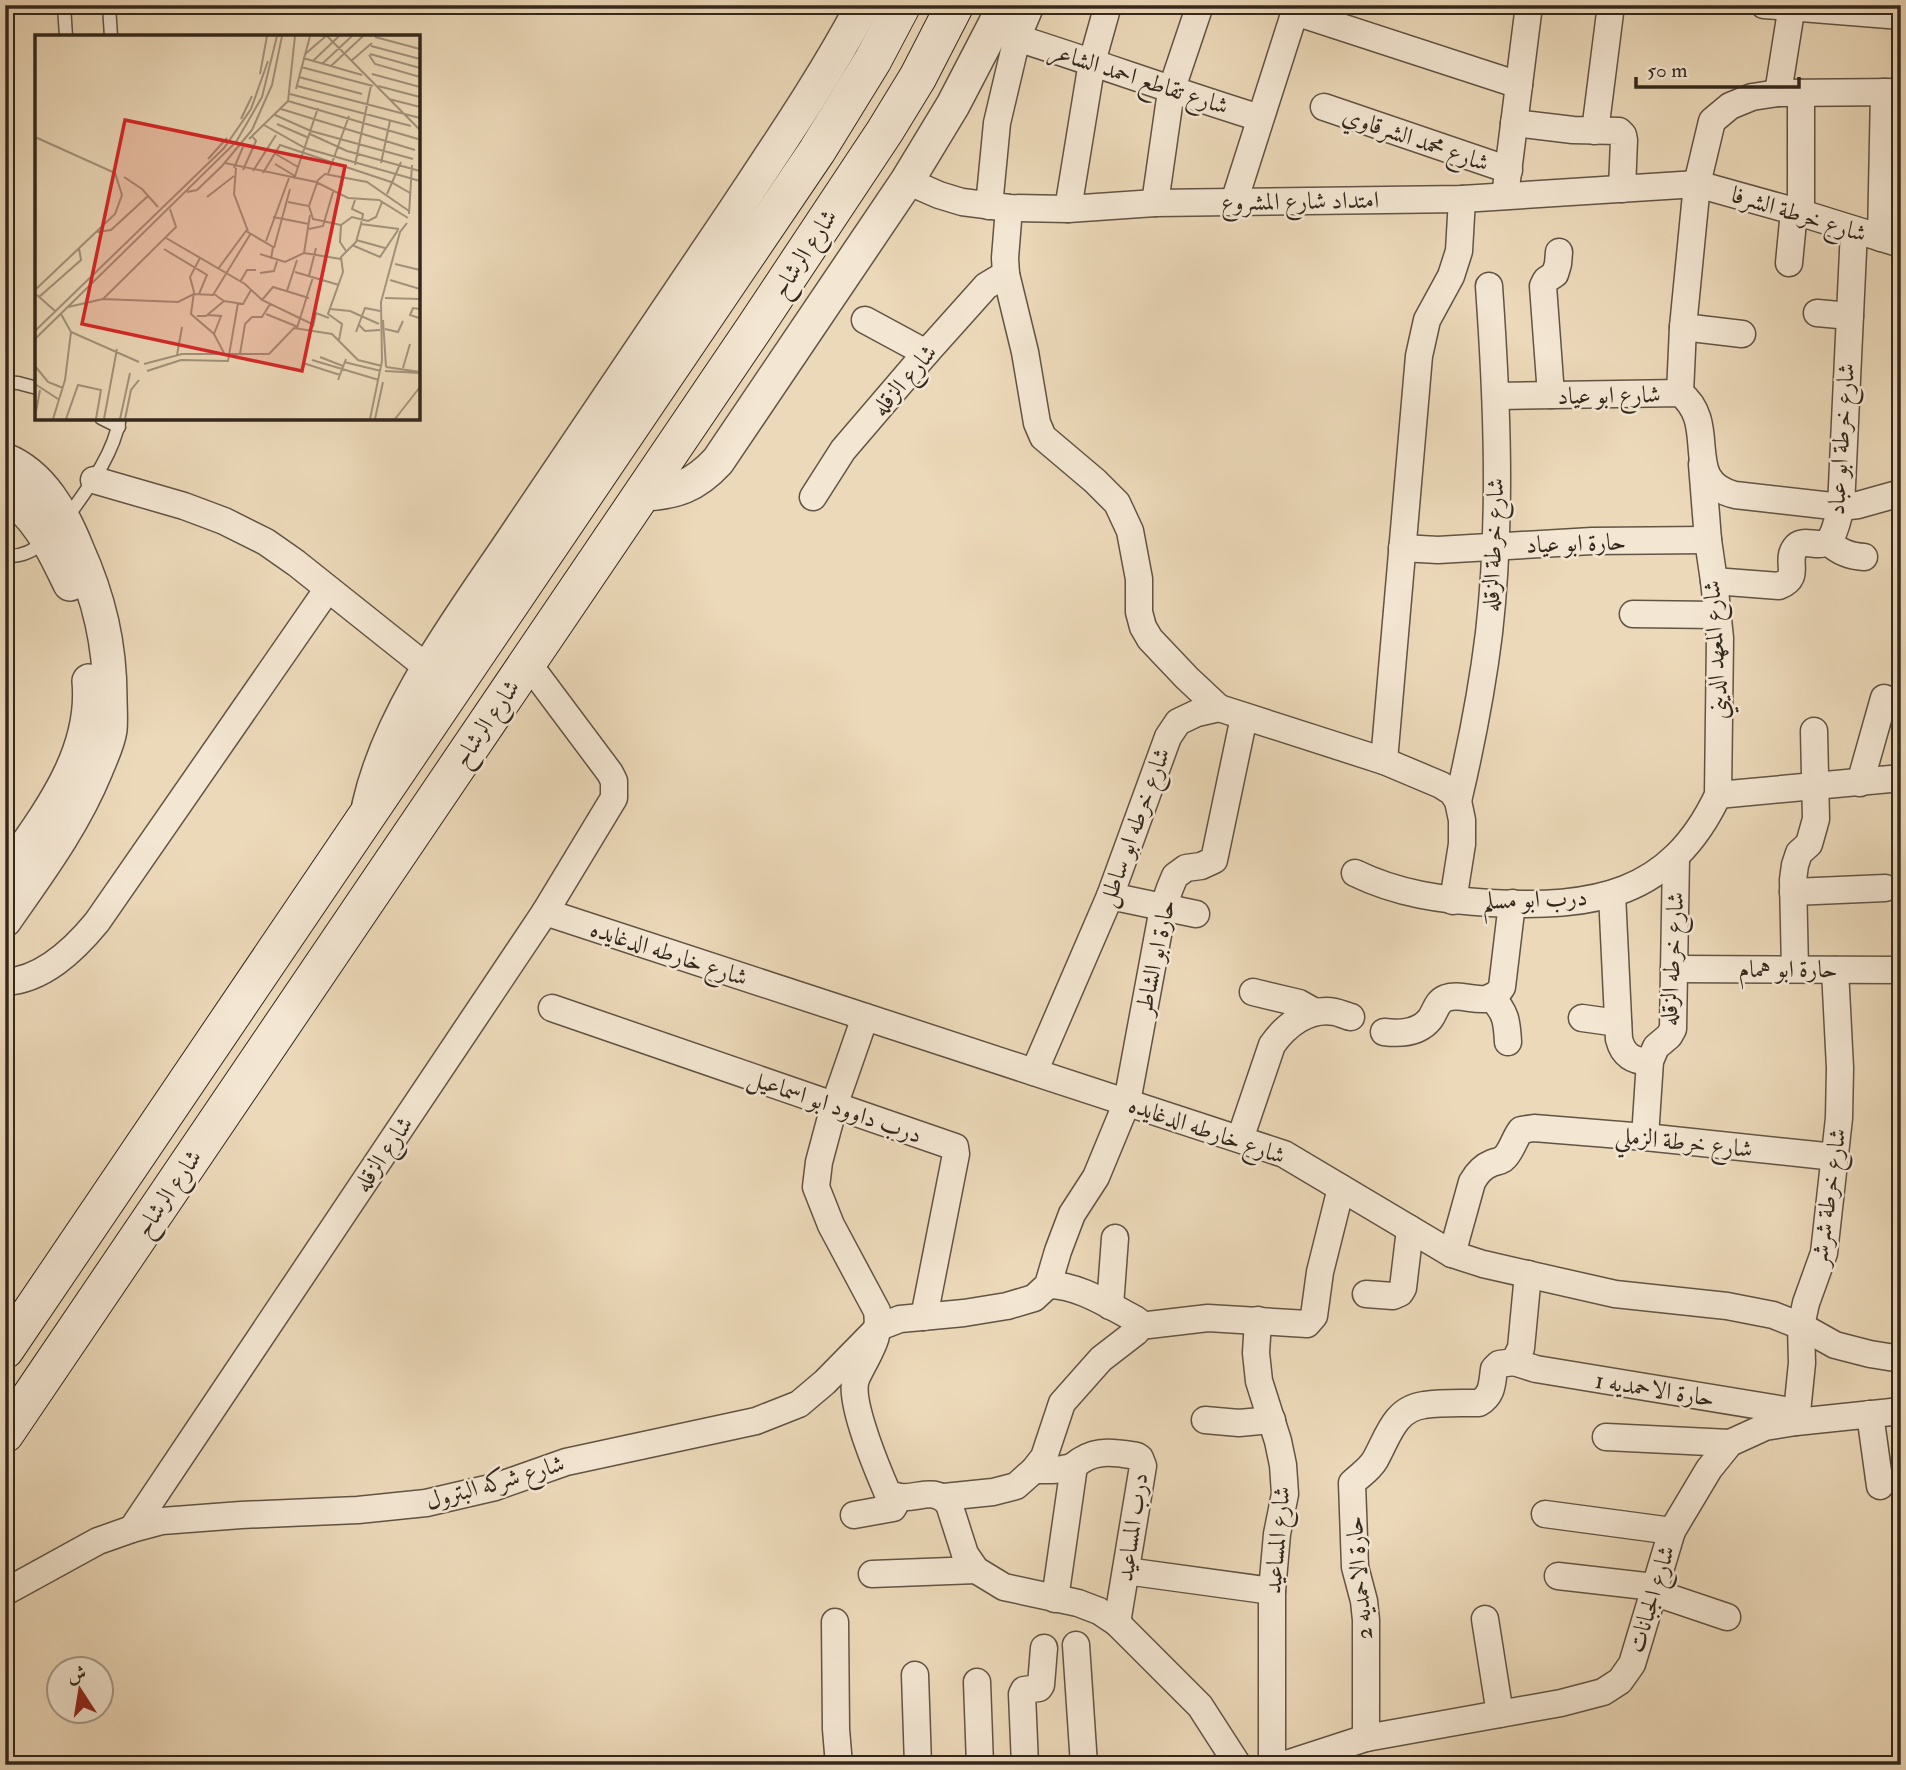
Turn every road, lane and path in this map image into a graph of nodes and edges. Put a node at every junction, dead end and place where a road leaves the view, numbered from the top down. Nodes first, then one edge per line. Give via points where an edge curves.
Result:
1 (64, 5) edge
2 (109, 5) edge
3 (863, 5) edge
4 (902, 5) edge
5 (955, 5) edge
6 (1005, 5) edge
7 (1031, 5) edge
8 (1108, 5) edge
9 (1200, 5) edge
10 (1529, 5) edge
11 (1611, 5) edge
12 (1764, 5) edge
13 (1792, 6) edge
14 (1296, 8) edge
15 (1901, 16) edge
16 (66, 35) edge
17 (111, 35) edge
18 (1017, 38) junction
19 (1092, 62) junction
20 (1519, 85) junction
21 (1171, 91) junction
22 (1892, 92) edge
23 (1789, 93) junction
24 (1324, 107) dead end
25 (1260, 118) junction
26 (1514, 123) junction
27 (1595, 131) junction
28 (907, 181) junction
29 (1507, 183) junction
30 (1697, 184) junction
31 (1622, 189) junction
32 (1462, 199) junction
33 (1234, 202) junction
34 (1155, 203) junction
35 (999, 207) junction
36 (1068, 209) junction
37 (1798, 212) junction
38 (1854, 230) junction
39 (1891, 241) edge
40 (1559, 252) dead end
41 (1789, 263) dead end
42 (1006, 274) junction
43 (1489, 286) dead end
44 (1817, 313) dead end
45 (1850, 316) junction
46 (865, 320) dead end
47 (1683, 327) junction
48 (1742, 334) dead end
49 (926, 353) junction
50 (5, 382) edge
51 (35, 386) edge
52 (1681, 393) junction
53 (1497, 396) junction
54 (1551, 396) junction
55 (120, 423) edge
56 (5, 460) edge
57 (1702, 464) junction
58 (94, 480) junction
59 (1901, 493) edge
60 (5, 494) edge
61 (642, 494) junction
62 (813, 497) dead end
63 (1840, 507) junction
64 (56, 529) junction
65 (1707, 540) junction
66 (1828, 542) junction
67 (1496, 546) junction
68 (1402, 548) junction
69 (6, 557) edge
70 (1864, 557) dead end
71 (1714, 581) junction
72 (327, 590) junction
73 (1633, 614) dead end
74 (1717, 615) junction
75 (527, 662) junction
76 (429, 669) junction
77 (1884, 698) dead end
78 (1219, 708) junction
79 (1244, 717) junction
80 (1814, 731) dead end
81 (1384, 761) junction
82 (1901, 778) edge
83 (1860, 783) junction
84 (1814, 787) junction
85 (1718, 795) junction
86 (1458, 801) junction
87 (366, 818) junction
88 (1676, 857) junction
89 (1355, 873) dead end
90 (5, 876) edge
91 (1885, 888) dead end
92 (1793, 892) junction
93 (1612, 894) junction
94 (1110, 896) junction
95 (1453, 901) junction
96 (1511, 903) junction
97 (1163, 908) junction
98 (545, 912) junction
99 (1196, 914) dead end
100 (5, 920) edge
101 (1674, 968) junction
102 (1795, 970) junction
103 (1835, 970) junction
104 (1901, 970) edge
105 (5, 982) edge
106 (1253, 992) dead end
107 (1491, 997) junction
108 (552, 1008) dead end
109 (1315, 1013) junction
110 (865, 1017) junction
111 (1351, 1017) dead end
112 (1582, 1018) dead end
113 (1618, 1023) junction
114 (1384, 1032) dead end
115 (1508, 1042) dead end
116 (1650, 1061) junction
117 (1034, 1072) junction
118 (1127, 1102) junction
119 (834, 1106) junction
120 (1645, 1137) junction
121 (1240, 1139) junction
122 (1835, 1157) junction
123 (1341, 1188) junction
124 (1410, 1228) junction
125 (1115, 1238) dead end
126 (1452, 1254) junction
127 (1528, 1274) junction
128 (1048, 1285) junction
129 (1366, 1294) dead end
130 (1110, 1306) junction
131 (924, 1317) junction
132 (1258, 1320) junction
133 (879, 1326) junction
134 (1140, 1326) junction
135 (1801, 1326) junction
136 (5, 1350) edge
137 (1901, 1359) edge
138 (1514, 1362) junction
139 (1901, 1411) edge
140 (1870, 1414) junction
141 (1796, 1417) junction
142 (1205, 1420) dead end
143 (1272, 1420) junction
144 (5, 1434) edge
145 (1606, 1437) dead end
146 (1730, 1443) junction
147 (1074, 1466) junction
148 (1034, 1470) junction
149 (1880, 1486) dead end
150 (899, 1497) junction
151 (944, 1497) junction
152 (1545, 1514) dead end
153 (854, 1515) dead end
154 (132, 1529) junction
155 (1672, 1531) junction
156 (976, 1570) junction
157 (1126, 1571) junction
158 (872, 1574) dead end
159 (1558, 1576) dead end
160 (1654, 1590) junction
161 (1272, 1591) junction
162 (5, 1592) edge
163 (1055, 1598) junction
164 (1727, 1617) dead end
165 (1485, 1619) dead end
166 (835, 1622) dead end
167 (1117, 1623) junction
168 (1076, 1645) dead end
169 (1044, 1648) dead end
170 (915, 1675) dead end
171 (977, 1682) dead end
172 (1500, 1714) junction
173 (1366, 1738) junction
174 (839, 1765) edge
175 (918, 1765) edge
176 (980, 1765) edge
177 (1025, 1765) edge
178 (1084, 1765) edge
179 (1238, 1765) edge
180 (1272, 1765) edge
181 (1283, 1765) edge

1 - 16 lane
2 - 17 lane
3 - 76 street via 776,149
4 - 87 main road, شارع الرشاح via 817,151
5 - 61 main road, شارع الرشاح via 886,131
6 - 28 street
7 - 18 street
8 - 19 street
9 - 21 street
10 - 20 street
11 - 27 street
12 - 13 street
13 - 15 street
13 - 23 street
14 - 20 street
14 - 25 street
18 - 19 street, شارع تقاطع احمد الشاعر
18 - 35 street via 997,123
19 - 21 street, شارع تقاطع احمد الشاعر
19 - 36 street
20 - 26 street
21 - 25 street, شارع تقاطع احمد الشاعر
21 - 34 street
22 - 23 street
22 - 39 street
23 - 30 street via 1752,97 1730,106 1712,121
23 - 37 street
24 - 29 street, شارع محمد الشرقاوي
25 - 33 street
26 - 27 street
26 - 29 street
27 - 31 street via 1623,135
28 - 35 street, امتداد شارع المشروع via 962,202
28 - 61 street via 718,461 706,474 676,491
29 - 31 street, امتداد شارع المشروع
29 - 32 street, امتداد شارع المشروع
30 - 31 street, امتداد شارع المشروع
30 - 37 street, شارع خرطة الشرفا
30 - 47 street
32 - 33 street, امتداد شارع المشروع
32 - 68 street via 1459,251 1427,320 1419,356
33 - 34 street, امتداد شارع المشروع
34 - 36 street, امتداد شارع المشروع
35 - 36 street, امتداد شارع المشروع
35 - 42 street
37 - 38 street, شارع خرطة الشرفا
37 - 41 street
38 - 39 street, شارع خرطة الشرفا
38 - 45 street, شارع خرطة ابو عباد
40 - 54 street via 1555,274 1543,286
42 - 49 street, شارع الزقله via 986,286
42 - 78 street via 1043,437 1117,503 1130,531 1143,627
43 - 53 street, شارع خرطة الزقله
44 - 45 street
45 - 63 street, شارع خرطة ابو عباد
46 - 49 street
47 - 48 street
47 - 52 street
49 - 62 street, شارع الزقله via 843,450
50 - 51 lane
52 - 54 street, شارع ابو عياد
52 - 57 street, شارع ابو عياد via 1696,411
53 - 54 street, شارع ابو عياد
53 - 67 street, شارع خرطة الزقله
55 - 58 lane
56 - 64 street via 36,480
57 - 63 street via 1711,483 1723,492
57 - 65 street, شارع المعهد الديني
58 - 64 lane
58 - 72 street via 223,521 266,542
59 - 63 street
60 - 64 street via 33,518
61 - 75 main road, شارع الرشاح
63 - 66 street, شارع خرطة ابو عباد
64 - 69 lane via 33,550
64 - 90 street via 83,623 90,697 85,734 72,770 44,820
64 - 100 street via 87,570 105,632 110,730 83,802
65 - 67 street, حارة ابو عياد
65 - 71 street, شارع المعهد الديني
66 - 70 street via 1851,556
66 - 71 street, شارع خرطة ابو عباد via 1796,546 1792,577 1779,586
67 - 68 street, حارة ابو عياد
67 - 86 street, شارع خرطة الزقله via 1489,633
68 - 81 street
71 - 74 street, شارع المعهد الديني
72 - 76 street
72 - 105 street via 80,942 61,960
73 - 74 street
74 - 85 street, شارع المعهد الديني
75 - 98 street, شارع الزقله via 614,780 614,798
75 - 144 main road, شارع الرشاح
76 - 87 street via 381,763
77 - 83 street
78 - 79 street
78 - 94 street, شارع خرطه ابو ساطل via 1178,722 1168,737
79 - 81 street
79 - 97 street, حارة ابو الشاطر via 1214,860 1175,876
80 - 84 street
81 - 86 street via 1441,785
82 - 83 street
83 - 84 street
84 - 85 street
84 - 92 street via 1816,819 1809,844 1795,865
85 - 88 street, درب ابو مسلم via 1700,828
86 - 95 street via 1462,844
87 - 136 main road, شارع الرشاح
88 - 93 street, درب ابو مسلم via 1635,885
88 - 101 street, شارع خرطه الزقله
89 - 95 street, درب ابو مسلم via 1401,891
91 - 92 street
92 - 102 street
93 - 96 street, درب ابو مسلم via 1578,902
93 - 113 street
94 - 97 street
94 - 117 street, شارع خرطه ابو ساطل
95 - 96 street, درب ابو مسلم
96 - 107 street via 1502,987
97 - 99 street
97 - 118 street, حارة ابو الشاطر
98 - 110 street, شارع خارطه الدغايده
98 - 154 street, شارع الزقله
101 - 102 street, حارة ابو همام
101 - 116 street, شارع خرطه الزقله via 1673,1029
102 - 103 street, حارة ابو همام
103 - 104 street, حارة ابو همام
103 - 122 street, شارع خرطة شرشر via 1840,1068
106 - 109 street via 1299,1003
107 - 114 street via 1452,996 1443,999 1431,1017 1412,1031
107 - 115 street via 1506,1018
108 - 119 street, درب داوود ابو اسماعيل
109 - 111 street via 1333,1011
109 - 121 street via 1286,1028 1272,1045
110 - 117 street, شارع خارطه الدغايده
110 - 119 street
112 - 113 street
113 - 116 street via 1622,1049 1639,1062
116 - 120 street, شارع خرطه الزقله
117 - 118 street, شارع خارطه الدغايده
118 - 121 street, شارع خارطه الدغايده
118 - 128 street, حارة ابو الشاطر via 1096,1177 1072,1214
119 - 131 street, درب داوود ابو اسماعيل via 955,1147
119 - 133 street via 818,1161 816,1187 877,1311
120 - 122 street, شارع خرطة الزملي
120 - 126 street, شارع خرطة الزملي via 1521,1130 1501,1161 1477,1172
121 - 123 street, شارع خارطه الدغايده via 1284,1154
122 - 135 street, شارع خرطة شرشر via 1824,1253
123 - 124 street, شارع خارطه الدغايده
123 - 132 street via 1312,1321
124 - 126 street, شارع خارطه الدغايده
124 - 129 street via 1400,1293
125 - 130 street
126 - 127 street, شارع خارطه الدغايده
127 - 135 street, شارع خارطه الدغايده via 1615,1294 1762,1312
127 - 138 street via 1521,1348
128 - 130 street via 1075,1289
128 - 131 street via 1034,1298 1007,1306
130 - 134 street
131 - 133 street
132 - 134 street via 1208,1318
132 - 143 street, شارع المساعيد via 1259,1381
133 - 150 street via 855,1384 856,1402 881,1479 888,1494
133 - 154 street, شارع شركه البترول via 799,1404 756,1421 566,1462 495,1487 426,1503 162,1521
134 - 148 street via 1101,1359 1062,1403 1044,1457
135 - 137 street, شارع خارطه الدغايده via 1835,1345
135 - 141 street, شارع خرطة شرشر
138 - 141 street, حارة الاحمديه 1
138 - 173 street, حارة الاحمديه 2 via 1494,1369 1491,1392 1479,1403 1423,1405 1400,1415 1375,1460 1352,1483 1355,1567 1366,1620
139 - 140 street, شارع الجبانات
140 - 141 street, شارع الجبانات
140 - 149 street
141 - 146 street, شارع الجبانات
142 - 143 street
143 - 161 street, شارع المساعيد via 1285,1494
145 - 146 street
146 - 155 street, شارع الجبانات via 1709,1468
147 - 148 street, درب المساعيد
147 - 157 street, درب المساعيد via 1105,1452 1140,1458 1143,1466
147 - 163 street
148 - 151 street via 1016,1486
150 - 151 street
150 - 153 street via 893,1508
151 - 156 street via 965,1554
152 - 155 street
154 - 162 street, شارع شركه البترول via 98,1541
155 - 160 street, شارع الجبانات
156 - 158 street
156 - 163 street via 1004,1587
157 - 161 street
157 - 167 street, درب المساعيد
159 - 160 street
160 - 164 street
160 - 172 street, شارع الجبانات via 1632,1664 1620,1681 1603,1692
161 - 180 street, شارع المساعيد
163 - 167 street via 1099,1611
165 - 172 street
166 - 174 street
167 - 179 street via 1200,1706
168 - 178 street
169 - 177 street via 1039,1688 1021,1679
170 - 175 street
171 - 176 street
172 - 173 street, شارع الجبانات
173 - 181 street, شارع الجبانات

